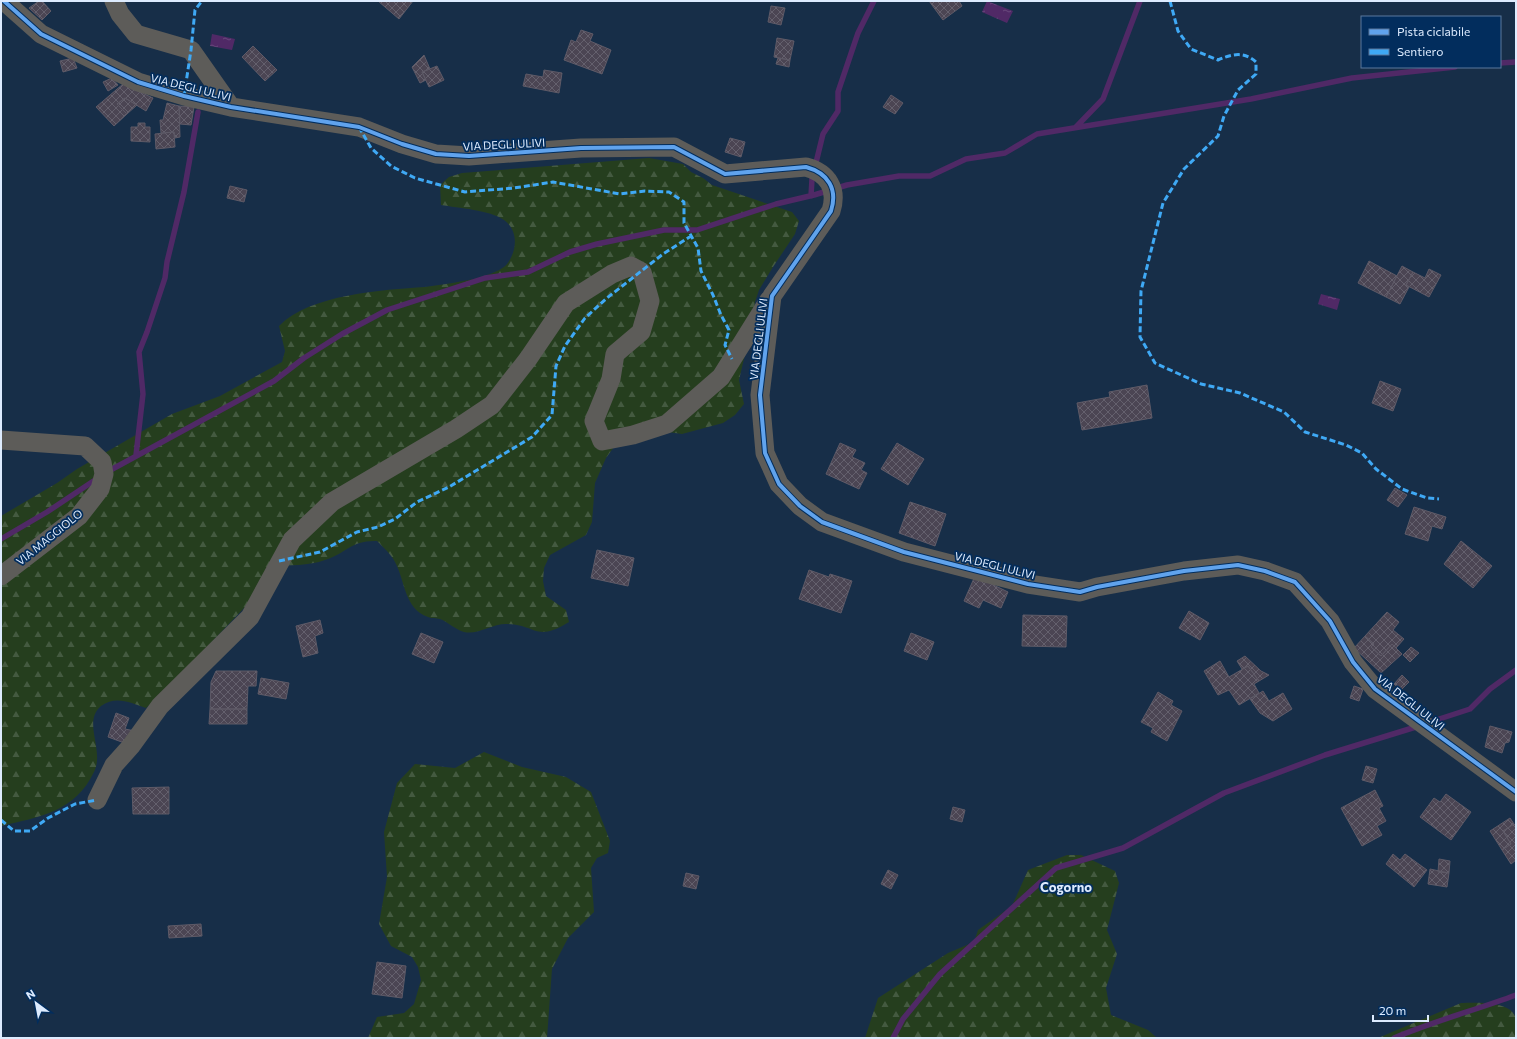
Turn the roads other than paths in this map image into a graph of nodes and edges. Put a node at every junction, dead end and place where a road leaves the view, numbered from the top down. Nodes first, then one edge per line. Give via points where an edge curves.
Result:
1 (4, 1) edge
2 (114, 1) edge
3 (231, 106) junction
4 (772, 296) junction
5 (1, 440) edge
6 (1, 576) edge
7 (1516, 792) edge
8 (97, 800) dead end

1 - 3 street, VIA DEGLI ULIVI via 41,34 138,82 184,96
2 - 3 street via 120,14 136,34 191,50
3 - 4 street, VIA DEGLI ULIVI via 359,127 436,154 469,156 581,148 674,147 725,174 806,167 816,170 824,175 834,192 831,211
4 - 7 street, VIA DEGLI ULIVI via 760,395 765,453 779,484 800,506 822,522 904,552 1028,584 1080,592 1184,571 1238,565 1266,571 1295,582 1330,621 1353,662 1375,689
4 - 8 street via 721,377 667,424 633,436 602,441 594,421 611,379 615,354 641,332 650,301 642,272 631,266 612,274 566,303 528,359 492,405 332,502 292,540 250,617 160,706 114,765
5 - 6 street, VIA MAGGIOLO via 86,446 102,462 104,474 100,490 79,516

